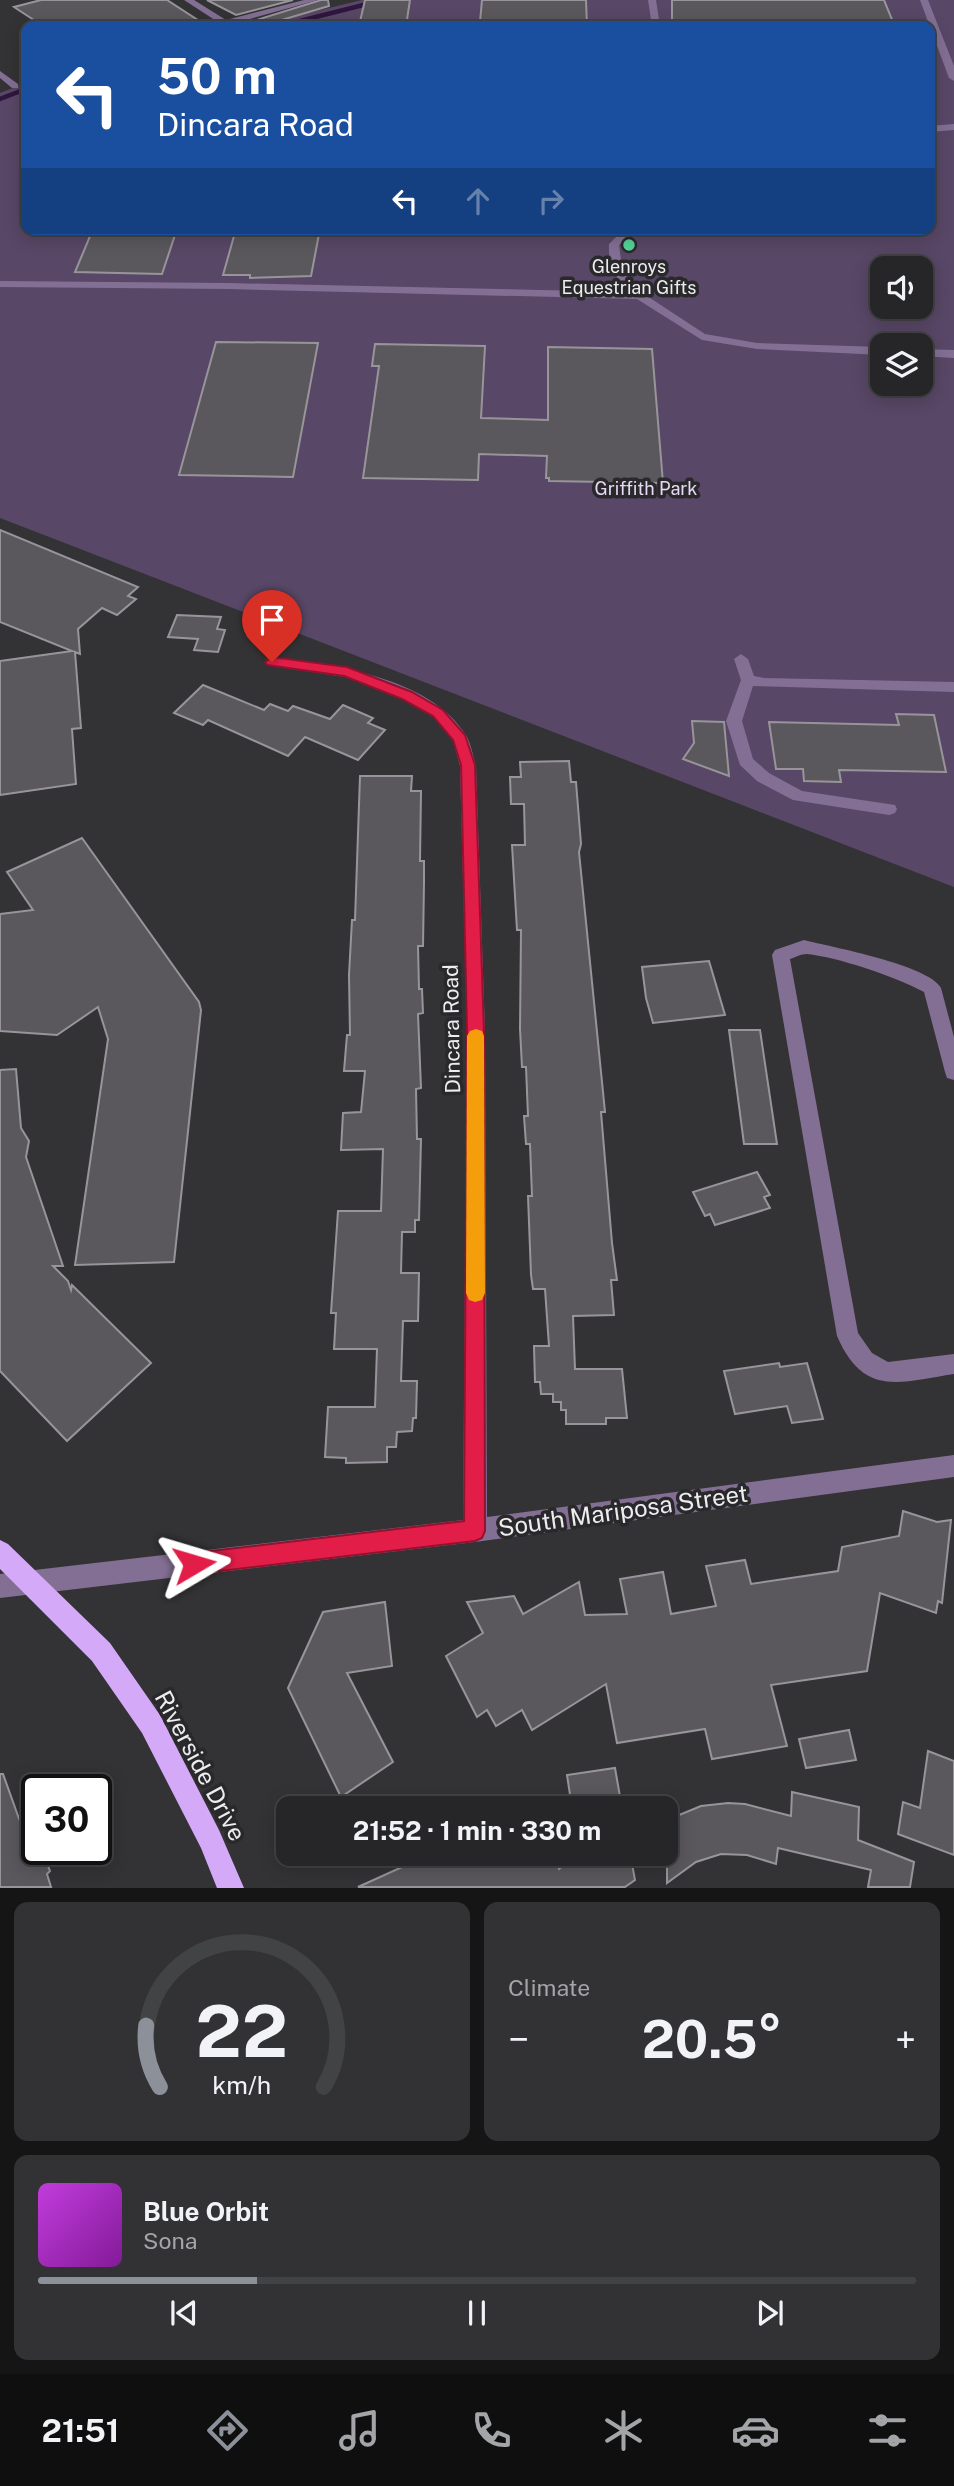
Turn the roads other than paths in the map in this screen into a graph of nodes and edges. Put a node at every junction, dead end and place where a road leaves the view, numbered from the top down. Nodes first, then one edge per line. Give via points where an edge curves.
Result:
1 (188, 0) edge
2 (314, 0) edge
3 (652, 0) edge
4 (924, 0) edge
5 (221, 21) edge
6 (241, 21) edge
7 (655, 21) edge
8 (932, 21) edge
9 (935, 29) edge
10 (0, 74) edge
11 (954, 78) edge
12 (15, 86) dead end
13 (954, 127) edge
14 (935, 129) edge
15 (624, 235) edge
16 (0, 285) edge
17 (640, 296) junction
18 (870, 350) edge
19 (933, 353) edge
20 (954, 354) edge
21 (741, 659) dead end
22 (272, 662) dead end
23 (748, 680) junction
24 (954, 687) edge
25 (889, 809) dead end
26 (954, 1072) edge
27 (954, 1364) edge
28 (954, 1466) edge
29 (475, 1531) junction
30 (0, 1552) edge
31 (27, 1582) junction
32 (0, 1586) edge
33 (231, 1888) edge

1 - 5 street
2 - 6 street
3 - 7 street
4 - 8 street
9 - 11 street
10 - 12 street
13 - 14 street
15 - 17 street via 614,244 613,256 622,279
16 - 17 street
17 - 18 street via 702,337 757,345
19 - 20 street
21 - 23 street
22 - 29 street, Dincara Road via 347,672 407,695 438,713 460,738 468,765 476,1031
23 - 24 street
23 - 25 street via 734,721 746,761 763,777 799,796
26 - 27 street via 932,988 875,964 804,947 781,955 848,1336 864,1360 886,1373
28 - 29 street, South Mariposa Street
29 - 31 street, South Mariposa Street
30 - 31 main road, Riverside Drive
31 - 32 street, South Mariposa Street
31 - 33 main road, Riverside Drive via 101,1652 151,1724

